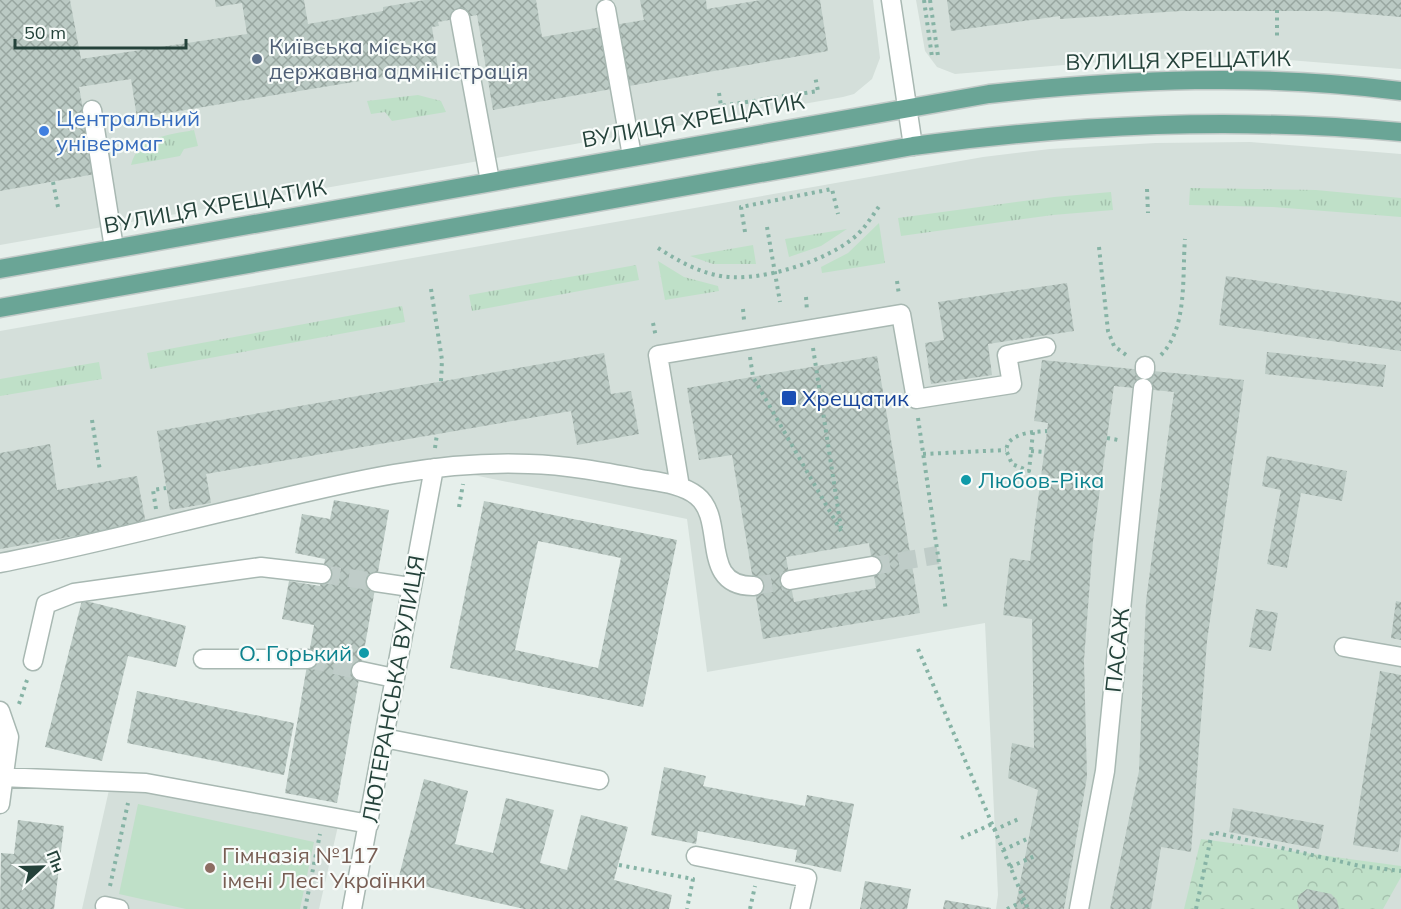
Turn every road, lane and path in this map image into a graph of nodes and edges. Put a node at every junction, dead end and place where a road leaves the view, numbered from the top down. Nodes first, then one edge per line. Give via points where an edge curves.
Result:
1 (891, 0) edge
2 (924, 0) edge
3 (930, 0) edge
4 (606, 9) dead end
5 (1277, 10) dead end
6 (460, 18) dead end
7 (1277, 38) dead end
8 (938, 56) dead end
9 (932, 57) dead end
10 (816, 76) dead end
11 (1401, 91) edge
12 (719, 93) dead end
13 (907, 106) junction
14 (92, 110) dead end
15 (1401, 132) edge
16 (913, 146) junction
17 (632, 156) junction
18 (490, 181) junction
19 (53, 182) dead end
20 (1147, 189) dead end
21 (880, 205) dead end
22 (58, 207) dead end
23 (1148, 213) dead end
24 (838, 214) dead end
25 (767, 227) dead end
26 (745, 232) dead end
27 (1185, 239) dead end
28 (1100, 247) dead end
29 (114, 248) junction
30 (658, 248) dead end
31 (0, 269) edge
32 (775, 272) junction
33 (431, 289) dead end
34 (780, 302) dead end
35 (0, 308) edge
36 (1046, 347) dead end
37 (815, 366) dead end
38 (1144, 375) junction
39 (753, 377) dead end
40 (441, 381) dead end
41 (916, 399) junction
42 (92, 420) dead end
43 (1047, 431) dead end
44 (1033, 432) junction
45 (437, 434) dead end
46 (1006, 450) junction
47 (1031, 451) junction
48 (1044, 452) dead end
49 (923, 454) junction
50 (434, 460) junction
51 (100, 471) dead end
52 (680, 487) junction
53 (166, 488) dead end
54 (159, 527) junction
55 (0, 563) edge
56 (872, 566) tunnel mouth
57 (322, 574) tunnel mouth
58 (790, 580) tunnel mouth
59 (376, 582) tunnel mouth
60 (754, 586) tunnel mouth
61 (410, 587) junction
62 (946, 611) dead end
63 (1344, 647) dead end
64 (918, 649) dead end
65 (1401, 657) edge
66 (203, 659) dead end
67 (309, 659) tunnel mouth
68 (33, 661) joint
69 (360, 671) tunnel mouth
70 (394, 678) junction
71 (0, 711) edge
72 (9, 736) junction
73 (384, 738) junction
74 (2, 777) edge
75 (599, 780) dead end
76 (130, 792) dead end
77 (0, 804) edge
78 (1021, 818) dead end
79 (369, 824) junction
80 (992, 824) junction
81 (994, 830) junction
82 (310, 832) dead end
83 (961, 838) dead end
84 (1029, 838) dead end
85 (1003, 850) junction
86 (1037, 855) dead end
87 (696, 856) dead end
88 (619, 865) dead end
89 (1010, 867) junction
90 (1401, 871) edge
91 (1024, 901) junction
92 (112, 907) edge
93 (305, 909) edge
94 (352, 909) edge
95 (687, 909) edge
96 (800, 909) edge
97 (1006, 909) edge
98 (1028, 909) edge
99 (1079, 909) edge
100 (1196, 909) edge

1 - 13 street
2 - 9 path
3 - 8 path
4 - 17 street
5 - 7 path
6 - 18 street
10 - 12 path via 818,91 722,106
11 - 13 main road, ВУЛИЦЯ ХРЕЩАТИК via 1296,82 1148,81 1001,93
13 - 16 street
13 - 17 main road, ВУЛИЦЯ ХРЕЩАТИК
14 - 29 street
15 - 16 main road via 1264,124 1143,124 1024,132
16 - 35 main road
17 - 18 main road, ВУЛИЦЯ ХРЕЩАТИК
18 - 29 main road, ВУЛИЦЯ ХРЕЩАТИК
19 - 22 path
20 - 23 path
21 - 32 path via 858,234 841,246 813,261
24 - 26 path via 832,189 741,207
25 - 32 path
27 - 38 path via 1178,326 1171,344
28 - 38 path via 1107,331 1114,346
29 - 31 main road, ВУЛИЦЯ ХРЕЩАТИК
30 - 32 path via 684,265 718,276
32 - 34 path
33 - 40 path via 442,360
36 - 41 street via 1008,355 1012,384
37 - 39 path via 841,531
38 - 99 street, ПАСАЖ via 1105,771
41 - 49 path
41 - 52 street via 901,314 658,355
42 - 51 path
43 - 44 path
44 - 46 path via 1013,437
44 - 47 path
45 - 50 path
46 - 47 path via 1012,464 1029,471
46 - 49 path
47 - 48 path
49 - 62 path
50 - 52 street via 571,467
50 - 54 street
50 - 61 street, ЛЮТЕРАНСЬКА ВУЛИЦЯ
52 - 60 street via 698,496 707,509 717,557 726,577 741,586
53 - 54 path via 153,490
54 - 55 street
56 - 58 street
57 - 68 street via 261,567 75,593 46,604
59 - 61 street
61 - 70 street, ЛЮТЕРАНСЬКА ВУЛИЦЯ
63 - 65 street
64 - 80 path
66 - 67 street
68 - 72 path
69 - 70 street
70 - 73 street, ЛЮТЕРАНСЬКА ВУЛИЦЯ
71 - 72 street
72 - 74 street
73 - 75 street
73 - 79 street, ЛЮТЕРАНСЬКА ВУЛИЦЯ
74 - 77 street
74 - 79 street via 146,783
76 - 92 path
78 - 81 path
79 - 94 street, ЛЮТЕРАНСЬКА ВУЛИЦЯ
80 - 81 path
80 - 83 path
81 - 85 path
82 - 93 path via 321,835
84 - 85 path
85 - 89 path
86 - 89 path
87 - 96 street via 807,878
88 - 95 path via 693,879
89 - 91 path
90 - 100 path via 1360,866 1212,832
91 - 97 path
91 - 98 path

